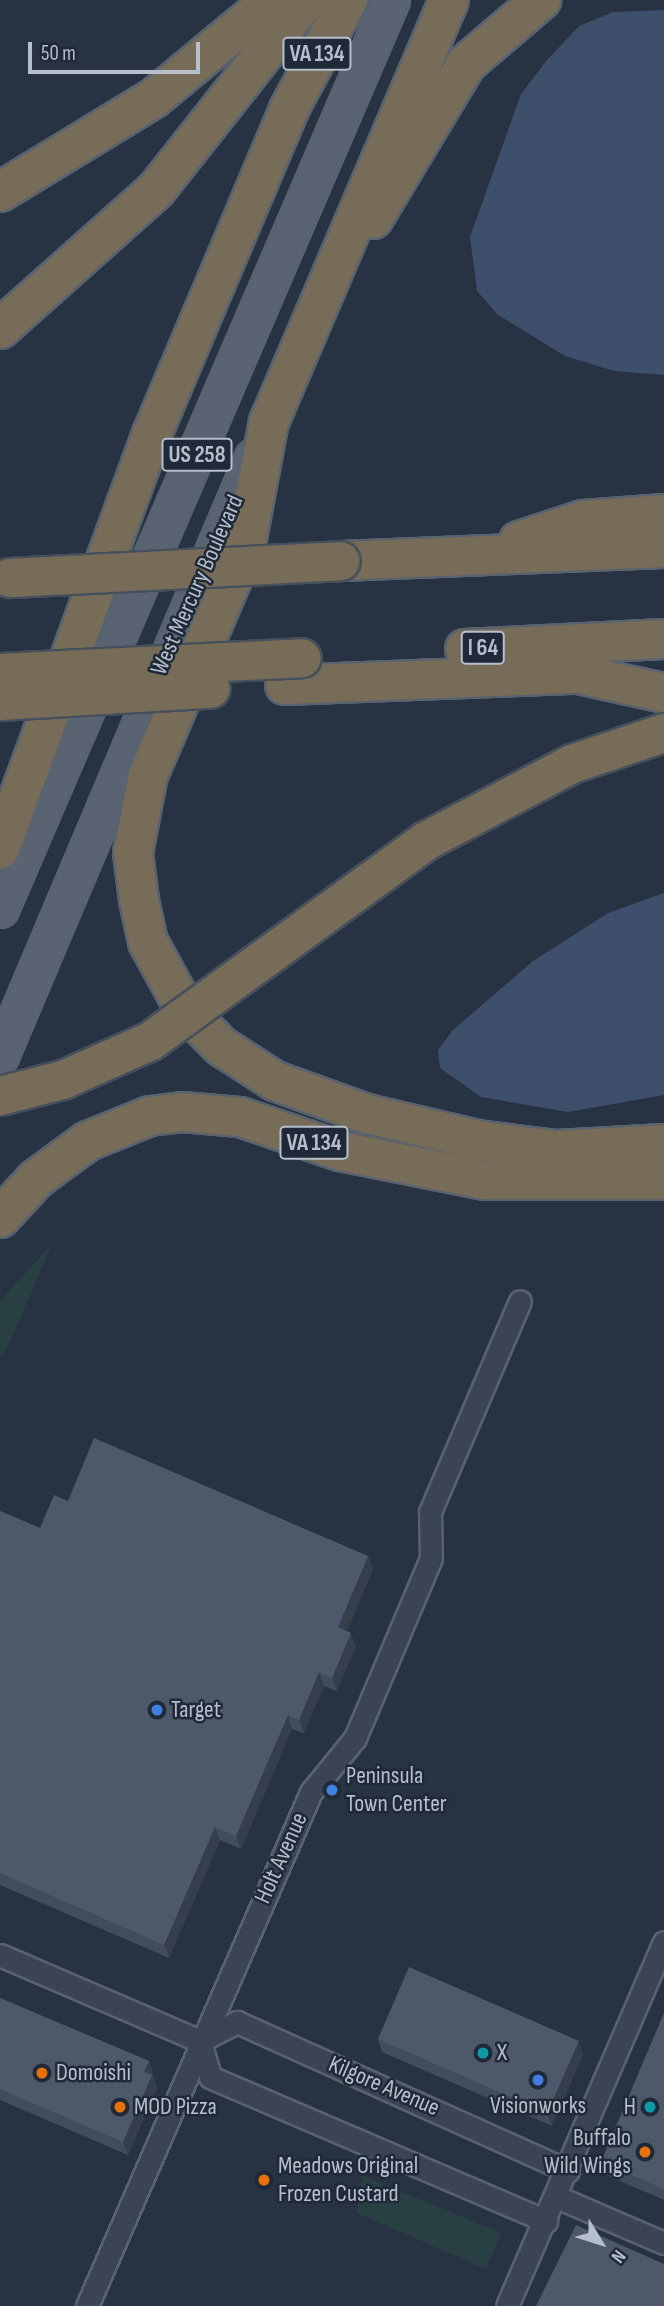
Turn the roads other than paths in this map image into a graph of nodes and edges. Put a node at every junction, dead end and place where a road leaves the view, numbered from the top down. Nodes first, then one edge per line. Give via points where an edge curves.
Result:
1 (272, 0) edge
2 (306, 0) edge
3 (348, 0) edge
4 (391, 0) edge
5 (449, 0) edge
6 (541, 0) edge
7 (0, 192) edge
8 (328, 284) junction
9 (0, 329) edge
10 (269, 421) junction
11 (664, 514) edge
12 (664, 548) edge
13 (477, 554) junction
14 (5, 578) edge
15 (664, 639) edge
16 (294, 671) junction
17 (0, 673) edge
18 (664, 693) edge
19 (0, 701) edge
20 (664, 733) edge
21 (0, 849) edge
22 (0, 909) edge
23 (0, 1056) edge
24 (0, 1096) edge
25 (664, 1144) edge
26 (664, 1180) edge
27 (0, 1218) edge
28 (520, 1301) dead end
29 (664, 1942) edge
30 (0, 1955) edge
31 (200, 2041) junction
32 (568, 2171) junction
33 (557, 2197) junction
34 (546, 2221) junction
35 (664, 2242) edge
36 (87, 2306) edge
37 (508, 2306) edge

1 - 7 highway via 154,98
2 - 9 highway via 156,190
3 - 21 highway, VA 134 via 289,109 152,434
4 - 22 main road, West Mercury Boulevard / US 258
5 - 8 highway, West Mercury Boulevard / US 258
6 - 8 highway via 466,64 439,100 405,174
8 - 10 highway, West Mercury Boulevard / US 258
10 - 23 main road, West Mercury Boulevard / US 258
10 - 25 highway via 245,549 148,775 136,817 139,900 165,978 204,1032 244,1063 367,1114 555,1150
11 - 13 highway via 583,520
12 - 13 highway
13 - 14 highway, bridge
15 - 16 highway, I 64
16 - 17 highway, I 64, bridge
16 - 18 highway via 611,677
16 - 19 highway, bridge
20 - 24 highway, bridge via 572,764 426,841 150,1041 63,1080
26 - 27 highway, VA 134 via 485,1180 340,1151 240,1117 182,1112 150,1116 88,1140 36,1179
28 - 31 street, Holt Avenue via 430,1512 431,1558 355,1738 311,1792
29 - 32 street
30 - 31 street
31 - 32 street, Kilgore Avenue via 237,2022
31 - 34 street via 210,2077
31 - 36 street, Holt Avenue
32 - 33 street
33 - 34 street
33 - 35 street
34 - 37 street

